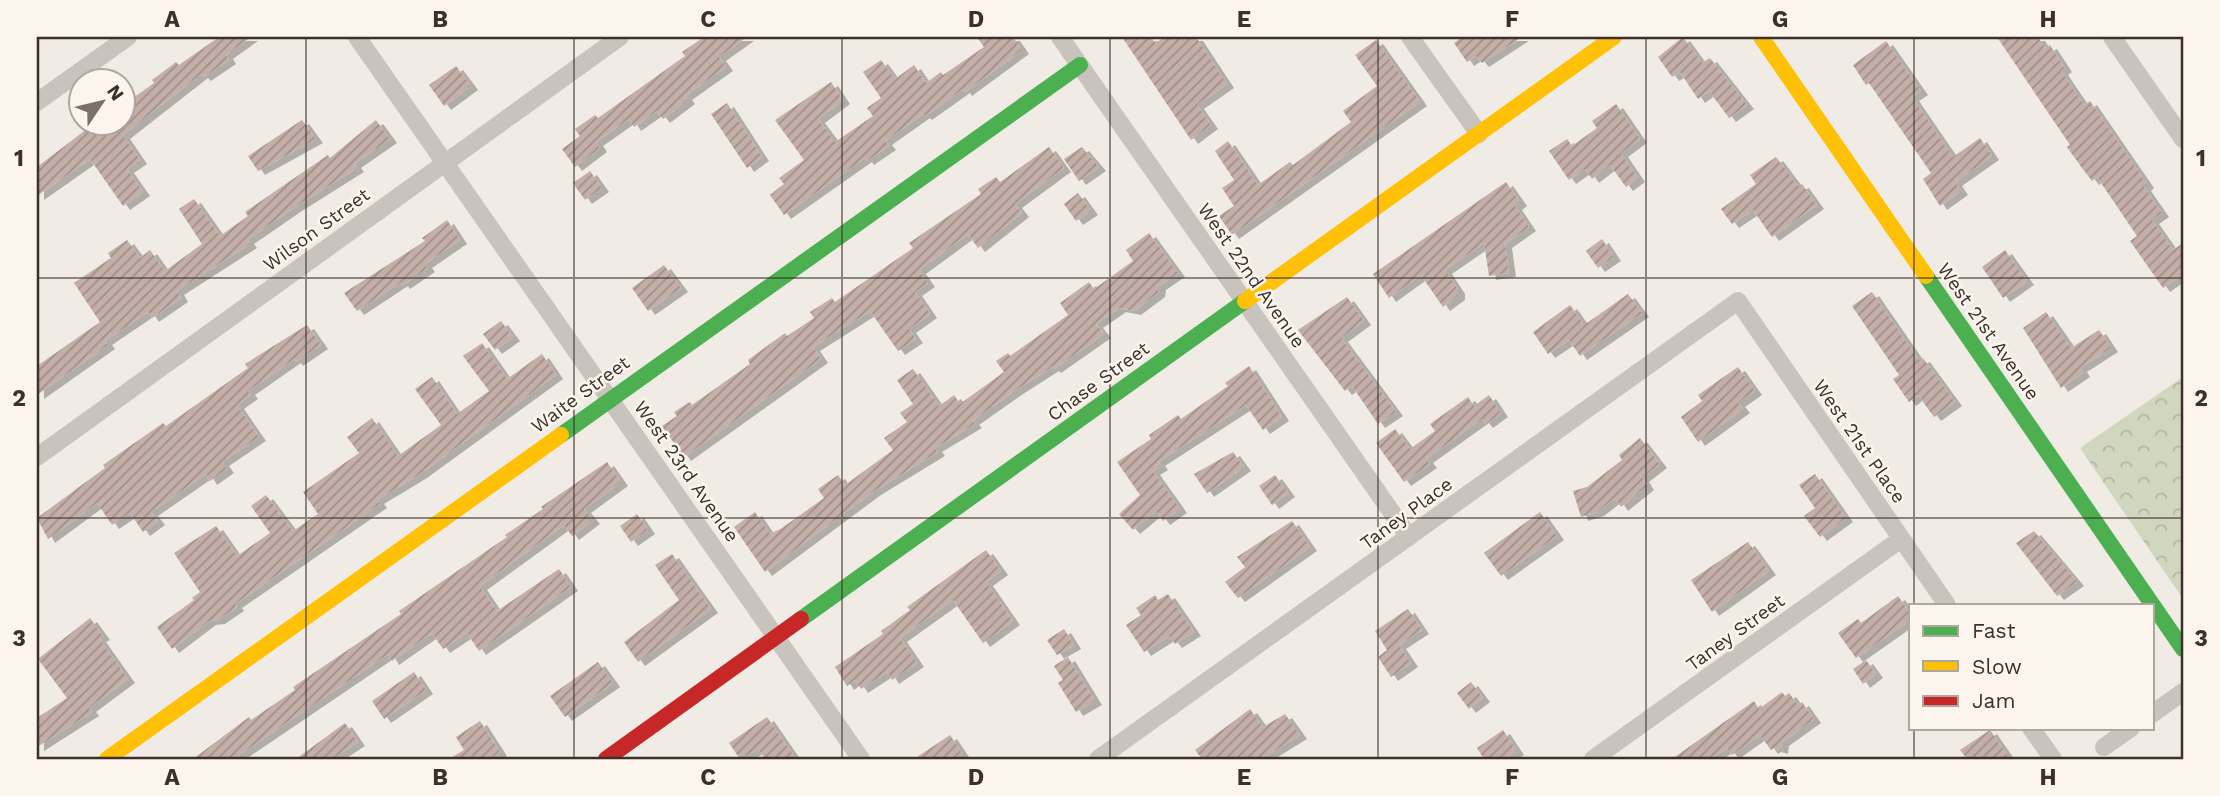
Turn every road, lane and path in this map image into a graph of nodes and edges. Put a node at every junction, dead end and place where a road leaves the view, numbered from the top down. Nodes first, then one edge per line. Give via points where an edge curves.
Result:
1 (128, 37) edge
2 (357, 37) edge
3 (620, 37) edge
4 (1060, 37) edge
5 (1410, 37) edge
6 (1614, 37) edge
7 (1761, 37) edge
8 (2112, 37) edge
9 (1080, 65) junction
10 (37, 102) edge
11 (1479, 134) junction
12 (2183, 139) edge
13 (445, 162) junction
14 (1245, 302) junction
15 (1738, 302) joint
16 (610, 398) junction
17 (37, 457) edge
18 (1409, 537) junction
19 (1901, 538) junction
20 (1946, 604) edge
21 (2152, 604) edge
22 (2154, 607) edge
23 (777, 637) junction
24 (2183, 649) edge
25 (2183, 692) edge
26 (2154, 713) edge
27 (2032, 730) edge
28 (2128, 730) edge
29 (2104, 747) dead end
30 (107, 759) edge
31 (606, 759) edge
32 (861, 759) edge
33 (1098, 759) edge
34 (1593, 759) edge
35 (2053, 759) edge

1 - 10 street
2 - 13 street, West 23rd Avenue
3 - 13 street, Wilson Street
4 - 9 street, West 22nd Avenue
5 - 11 street
6 - 11 street, Chase Street
7 - 21 street, West 21st Avenue
8 - 12 street
9 - 14 street, West 22nd Avenue
9 - 16 street, Waite Street
11 - 14 street, Chase Street
13 - 16 street, West 23rd Avenue
13 - 17 street, Wilson Street
14 - 18 street, West 22nd Avenue
14 - 23 street, Chase Street
15 - 18 street, Taney Place
15 - 19 street, West 21st Place
16 - 23 street, West 23rd Avenue
16 - 30 street, Waite Street
18 - 33 street, Taney Place
19 - 20 street, West 21st Place
19 - 34 street, Taney Street
22 - 24 street, West 21st Avenue
23 - 31 street, Chase Street
23 - 32 street, West 23rd Avenue
25 - 26 street
27 - 35 street
28 - 29 street

